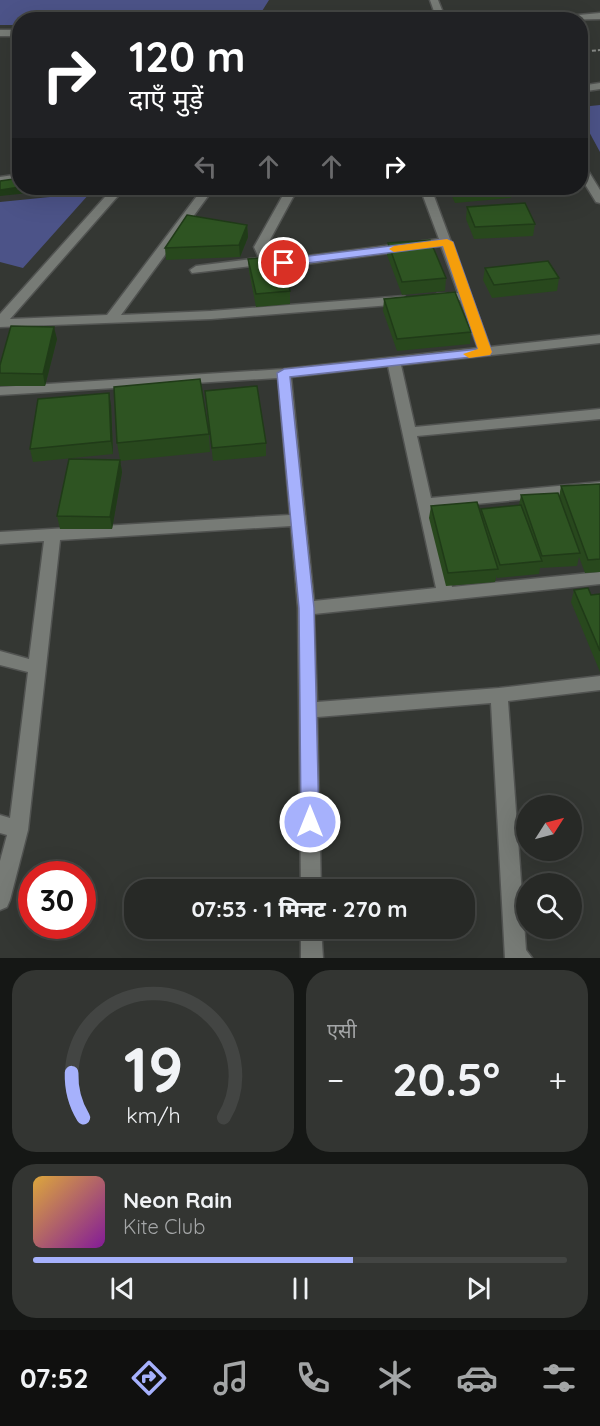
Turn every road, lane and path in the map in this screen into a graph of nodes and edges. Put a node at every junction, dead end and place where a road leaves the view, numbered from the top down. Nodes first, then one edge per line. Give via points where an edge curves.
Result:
1 (588, 180) edge
2 (113, 195) edge
3 (203, 195) edge
4 (288, 195) edge
5 (429, 195) edge
6 (600, 200) edge
7 (447, 242) junction
8 (269, 260) junction
9 (196, 270) dead end
10 (466, 296) junction
11 (111, 319) junction
12 (0, 322) edge
13 (600, 339) edge
14 (486, 352) junction
15 (393, 360) junction
16 (284, 373) junction
17 (0, 391) edge
18 (600, 414) edge
19 (409, 432) junction
20 (600, 487) edge
21 (424, 504) junction
22 (299, 519) junction
23 (52, 537) junction
24 (0, 538) edge
25 (600, 578) edge
26 (445, 594) junction
27 (306, 608) junction
28 (0, 658) edge
29 (37, 669) junction
30 (600, 683) edge
31 (498, 695) junction
32 (309, 710) junction
33 (9, 827) edge
34 (311, 879) edge
35 (0, 900) edge
36 (311, 939) edge
37 (312, 958) edge
38 (521, 958) edge

1 - 6 street
2 - 12 street
3 - 11 street
4 - 8 street via 260,247
5 - 7 street
7 - 8 street via 284,263
7 - 10 street
8 - 9 street
10 - 11 street
10 - 14 street
11 - 12 street
13 - 14 street
14 - 15 street
15 - 16 street
15 - 19 street
16 - 17 street
16 - 22 street
18 - 19 street
19 - 21 street
20 - 21 street
21 - 26 street
22 - 23 street
22 - 27 street
23 - 24 street
23 - 29 street
25 - 26 street
26 - 27 street
27 - 32 street
28 - 29 street
29 - 33 street
30 - 31 street
31 - 32 street
31 - 38 street via 516,958
32 - 34 street
33 - 35 street
36 - 37 street

